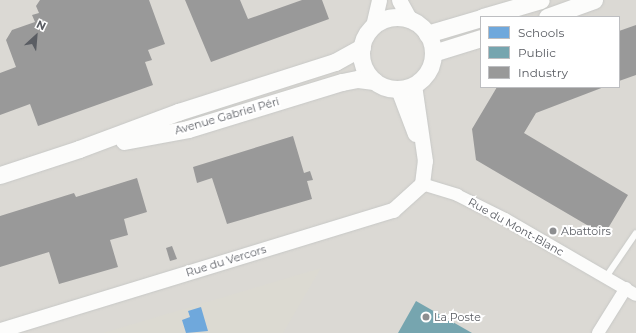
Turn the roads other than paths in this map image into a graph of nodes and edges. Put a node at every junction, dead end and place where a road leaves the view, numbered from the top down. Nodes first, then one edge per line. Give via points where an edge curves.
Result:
1 (379, 0) edge
2 (399, 0) edge
3 (541, 0) edge
4 (594, 0) edge
5 (485, 16) edge
6 (550, 16) edge
7 (480, 18) edge
8 (410, 20) junction
9 (373, 26) junction
10 (427, 34) junction
11 (480, 38) edge
12 (362, 47) junction
13 (433, 53) junction
14 (374, 81) junction
15 (406, 87) junction
16 (79, 150) junction
17 (0, 175) edge
18 (422, 184) junction
19 (636, 232) edge
20 (606, 277) junction
21 (631, 291) edge
22 (0, 330) edge
23 (598, 333) edge

1 - 9 street
2 - 8 street
3 - 5 main road
4 - 6 main road
7 - 10 main road
8 - 9 main road via 395,17
8 - 10 main road
9 - 12 main road
10 - 13 main road
11 - 13 main road
12 - 14 main road via 363,65
12 - 16 main road, Avenue Gabriel Péri via 335,62 178,112
13 - 15 main road via 428,72
14 - 15 main road via 389,88
14 - 16 main road, Avenue Gabriel Péri via 358,79 342,82 188,129
15 - 18 street via 425,161
16 - 17 main road, Avenue Gabriel Péri
18 - 20 street, Rue du Mont-Blanc via 457,195
18 - 22 street, Rue du Vercors via 393,210
19 - 20 lane
20 - 21 street, Rue du Mont-Blanc
21 - 23 street

